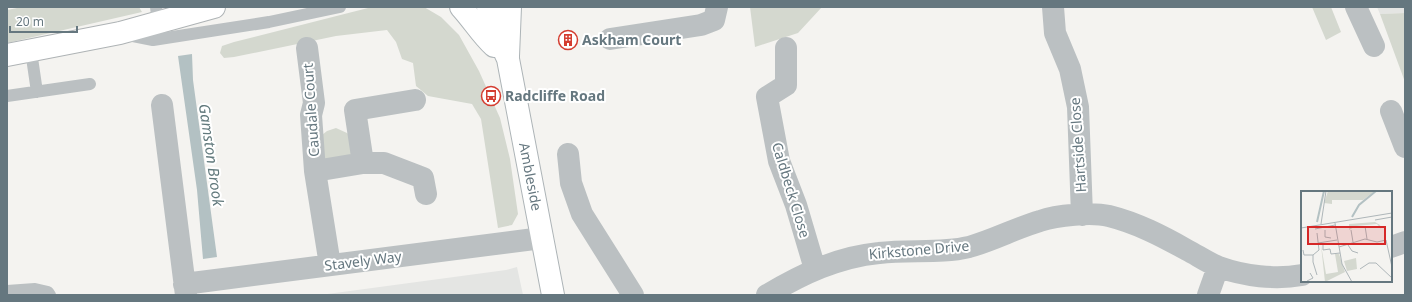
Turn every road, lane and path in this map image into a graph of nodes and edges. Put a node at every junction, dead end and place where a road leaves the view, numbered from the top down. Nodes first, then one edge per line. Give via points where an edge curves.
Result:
1 (214, 7) edge
2 (340, 7) edge
3 (461, 7) edge
4 (488, 7) edge
5 (510, 7) edge
6 (718, 7) edge
7 (1053, 7) edge
8 (1356, 7) edge
9 (157, 15) edge
10 (120, 33) junction
11 (610, 39) dead end
12 (1374, 46) dead end
13 (307, 48) dead end
14 (786, 48) dead end
15 (32, 51) junction
16 (7, 55) edge
17 (508, 59) junction
18 (90, 84) dead end
19 (37, 92) junction
20 (7, 96) edge
21 (415, 100) dead end
22 (162, 105) dead end
23 (1391, 111) dead end
24 (1405, 147) edge
25 (568, 154) dead end
26 (363, 163) junction
27 (315, 171) junction
28 (426, 194) dead end
29 (1082, 215) junction
30 (542, 238) junction
31 (1405, 242) edge
32 (1392, 247) edge
33 (330, 265) junction
34 (1218, 267) junction
35 (815, 269) junction
36 (1301, 275) edge
37 (185, 289) edge
38 (7, 291) edge
39 (50, 295) edge
40 (553, 295) edge
41 (633, 295) edge
42 (767, 295) edge
43 (1208, 295) edge

1 - 9 main road
2 - 10 lane via 269,22 153,40
3 - 17 main road via 483,36
4 - 17 main road, Ambleside via 490,20
5 - 17 main road, Ambleside
6 - 11 street via 714,20 701,25
7 - 29 street, Hartside Close via 1055,33 1070,69 1078,106
8 - 12 street
9 - 10 main road
10 - 15 main road
13 - 27 street, Caudale Court via 314,103 311,116
14 - 35 street, Caldbeck Close via 786,85 767,96 779,161 796,205
15 - 16 main road
15 - 19 lane
17 - 30 main road, Ambleside
18 - 19 lane
19 - 20 lane
21 - 26 street via 355,110
22 - 37 street, Stavely Way
23 - 24 street
25 - 41 street via 571,183 582,214
26 - 27 street, Caudale Court
26 - 28 street, Caudale Court via 384,163 423,178
27 - 33 street, Caudale Court
29 - 34 street, Kirkstone Drive via 1107,215 1126,221 1159,234
29 - 35 street, Kirkstone Drive via 1041,220 968,247 937,251 879,252
30 - 33 street, Stavely Way
30 - 40 main road, Ambleside
31 - 32 street
33 - 37 street, Stavely Way via 230,278
34 - 36 street, Kirkstone Drive via 1251,275
34 - 43 street
35 - 42 street, Kirkstone Drive
38 - 39 lane via 35,289 48,292

